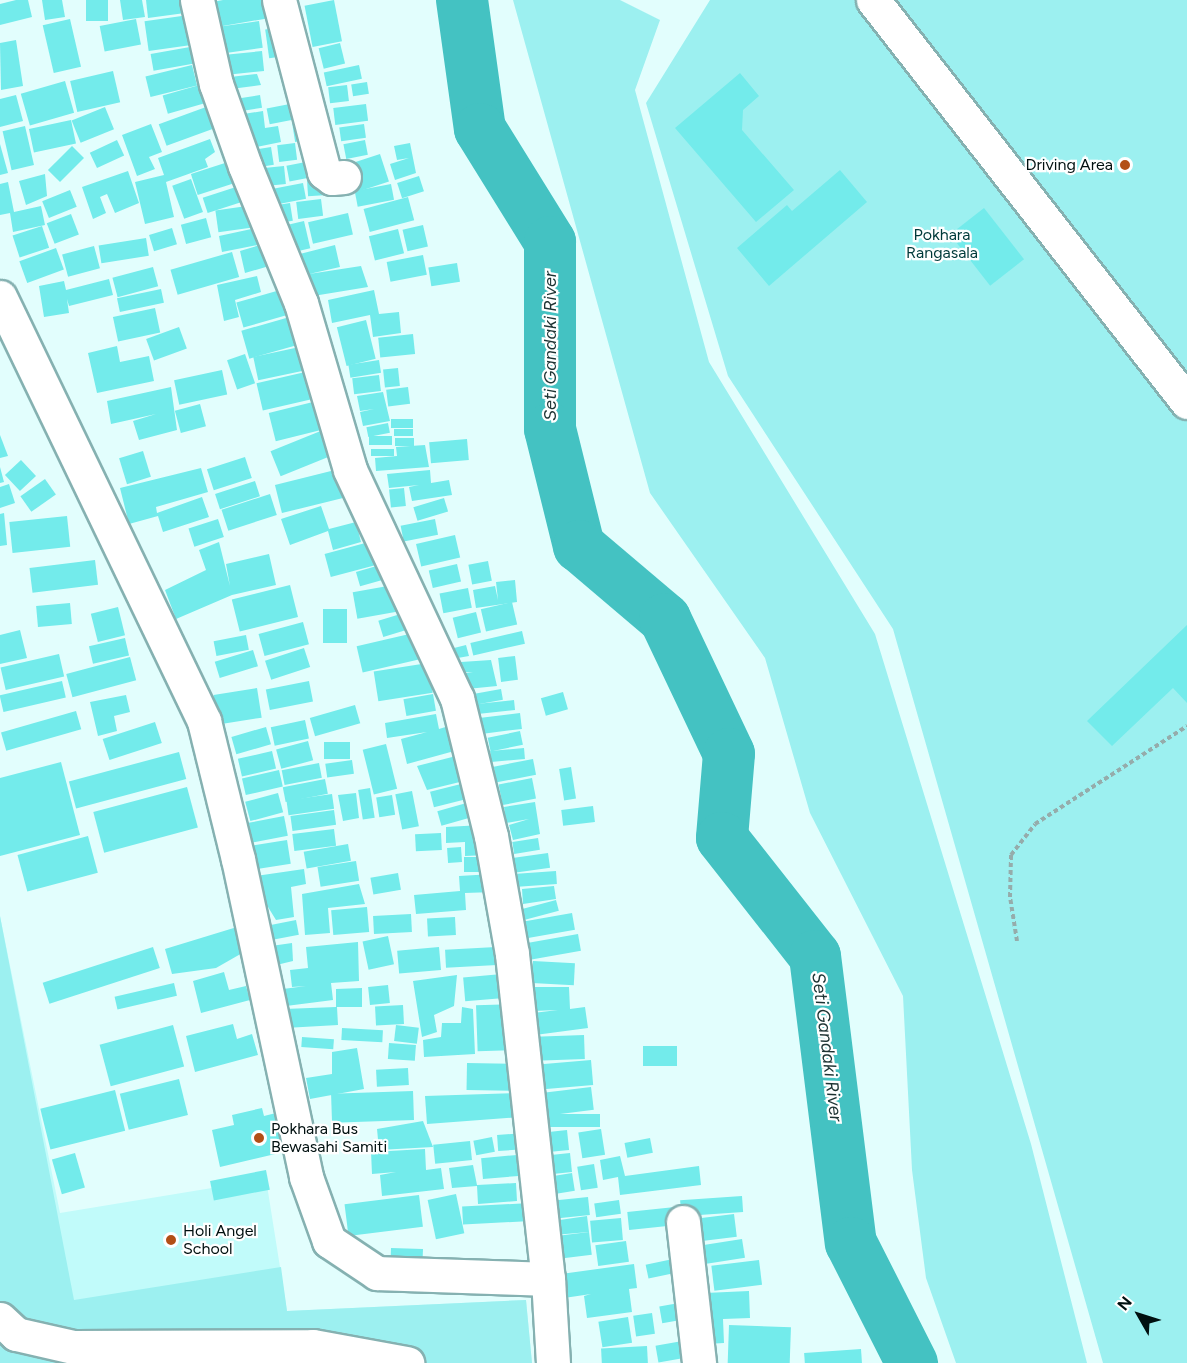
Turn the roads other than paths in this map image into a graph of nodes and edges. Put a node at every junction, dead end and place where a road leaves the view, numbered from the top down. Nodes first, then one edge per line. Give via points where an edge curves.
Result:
1 (197, 0) edge
2 (279, 0) edge
3 (873, 0) edge
4 (344, 177) dead end
5 (0, 297) edge
6 (1187, 402) edge
7 (683, 1222) dead end
8 (548, 1278) junction
9 (0, 1319) edge
10 (408, 1363) edge
11 (553, 1363) edge
12 (699, 1363) edge

1 - 8 street via 216,84 301,303 350,470 457,698 491,836 512,954
2 - 4 street via 324,172 332,178
3 - 6 street
5 - 8 street via 204,721 238,859 306,1177 329,1241 377,1273
7 - 12 street
8 - 11 street
9 - 10 street via 16,1334 73,1347 313,1346

